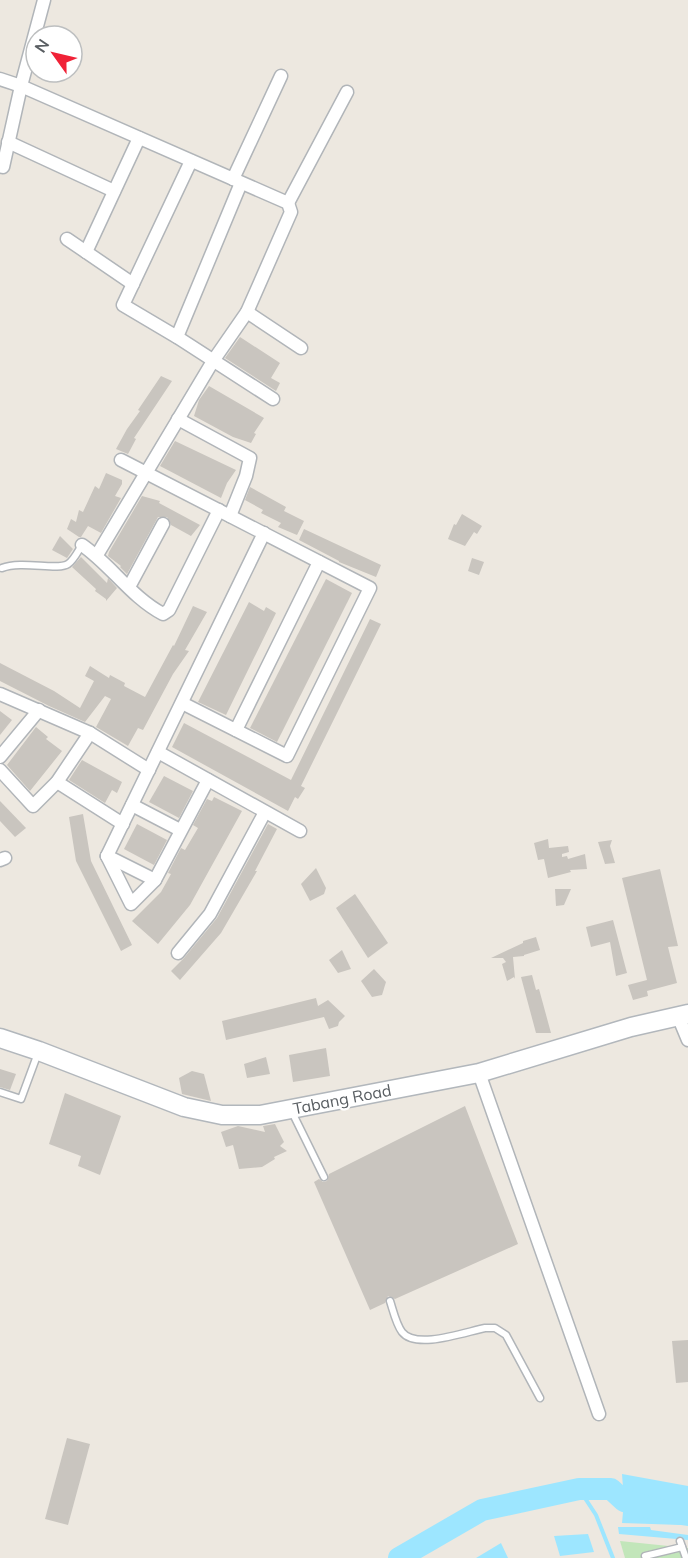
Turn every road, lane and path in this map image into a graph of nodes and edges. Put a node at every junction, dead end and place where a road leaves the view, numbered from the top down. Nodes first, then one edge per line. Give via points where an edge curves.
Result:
1 (44, 0) edge
2 (281, 76) dead end
3 (0, 79) edge
4 (21, 86) junction
5 (347, 92) dead end
6 (139, 138) junction
7 (8, 142) junction
8 (191, 161) junction
9 (3, 167) dead end
10 (237, 181) junction
11 (114, 191) junction
12 (288, 203) junction
13 (67, 239) dead end
14 (86, 252) junction
15 (133, 284) junction
16 (247, 312) junction
17 (177, 337) junction
18 (301, 348) dead end
19 (213, 361) junction
20 (273, 399) dead end
21 (178, 419) junction
22 (121, 460) dead end
23 (146, 472) junction
24 (225, 513) junction
25 (163, 524) dead end
26 (264, 533) junction
27 (82, 545) joint
28 (97, 555) junction
29 (319, 561) junction
30 (2, 568) dead end
31 (129, 587) junction
32 (0, 694) edge
33 (182, 703) junction
34 (39, 710) junction
35 (236, 730) junction
36 (90, 733) junction
37 (158, 752) junction
38 (0, 758) edge
39 (0, 770) edge
40 (149, 770) junction
41 (208, 780) junction
42 (57, 782) junction
43 (132, 806) junction
44 (265, 812) junction
45 (123, 824) junction
46 (180, 830) junction
47 (300, 831) dead end
48 (107, 856) junction
49 (155, 880) junction
50 (178, 953) dead end
51 (683, 1015) edge
52 (0, 1038) edge
53 (688, 1040) edge
54 (39, 1051) junction
55 (479, 1074) junction
56 (0, 1092) edge
57 (290, 1109) junction
58 (324, 1177) dead end
59 (390, 1301) dead end
60 (540, 1398) dead end
61 (599, 1414) dead end
62 (645, 1558) edge
63 (686, 1558) edge

1 - 4 street
2 - 10 street
3 - 4 street
4 - 6 street
4 - 7 street
5 - 12 street
6 - 8 street
6 - 11 street
7 - 9 street
7 - 11 street
8 - 10 street
8 - 15 street
10 - 12 street
10 - 17 street
11 - 14 street
12 - 16 street via 288,223
13 - 14 street
14 - 15 street
15 - 17 street via 123,305
16 - 18 street
16 - 19 street
17 - 19 street
19 - 20 street
19 - 21 street
21 - 23 street
21 - 24 street via 250,458 246,476
22 - 23 street
23 - 24 street
23 - 28 street
24 - 26 street
24 - 31 street via 169,610 163,614 156,610
25 - 31 street
26 - 29 street
26 - 33 street
27 - 28 street
27 - 30 lane via 67,565 21,563
28 - 31 street
29 - 35 street
29 - 35 street via 370,588 355,620 287,756
32 - 34 street
33 - 35 street
33 - 37 street
34 - 36 street
34 - 38 street
36 - 40 street
36 - 42 street
37 - 40 street
37 - 41 street
39 - 42 street via 33,806
40 - 43 street
41 - 44 street
41 - 46 street
42 - 45 street
43 - 45 street
43 - 46 street
44 - 47 street
44 - 50 street via 210,914
45 - 48 street
46 - 49 street
48 - 49 street
48 - 49 street via 130,904
51 - 53 street
51 - 55 main road, Tabang Road
52 - 54 main road, Tabang Road
54 - 56 lane via 21,1100
54 - 57 main road, Tabang Road via 184,1107 222,1115 260,1115
55 - 57 main road, Tabang Road
55 - 61 street
57 - 58 lane
59 - 60 lane via 402,1332 421,1341 485,1328 495,1328 506,1335
62 - 63 lane via 681,1544

